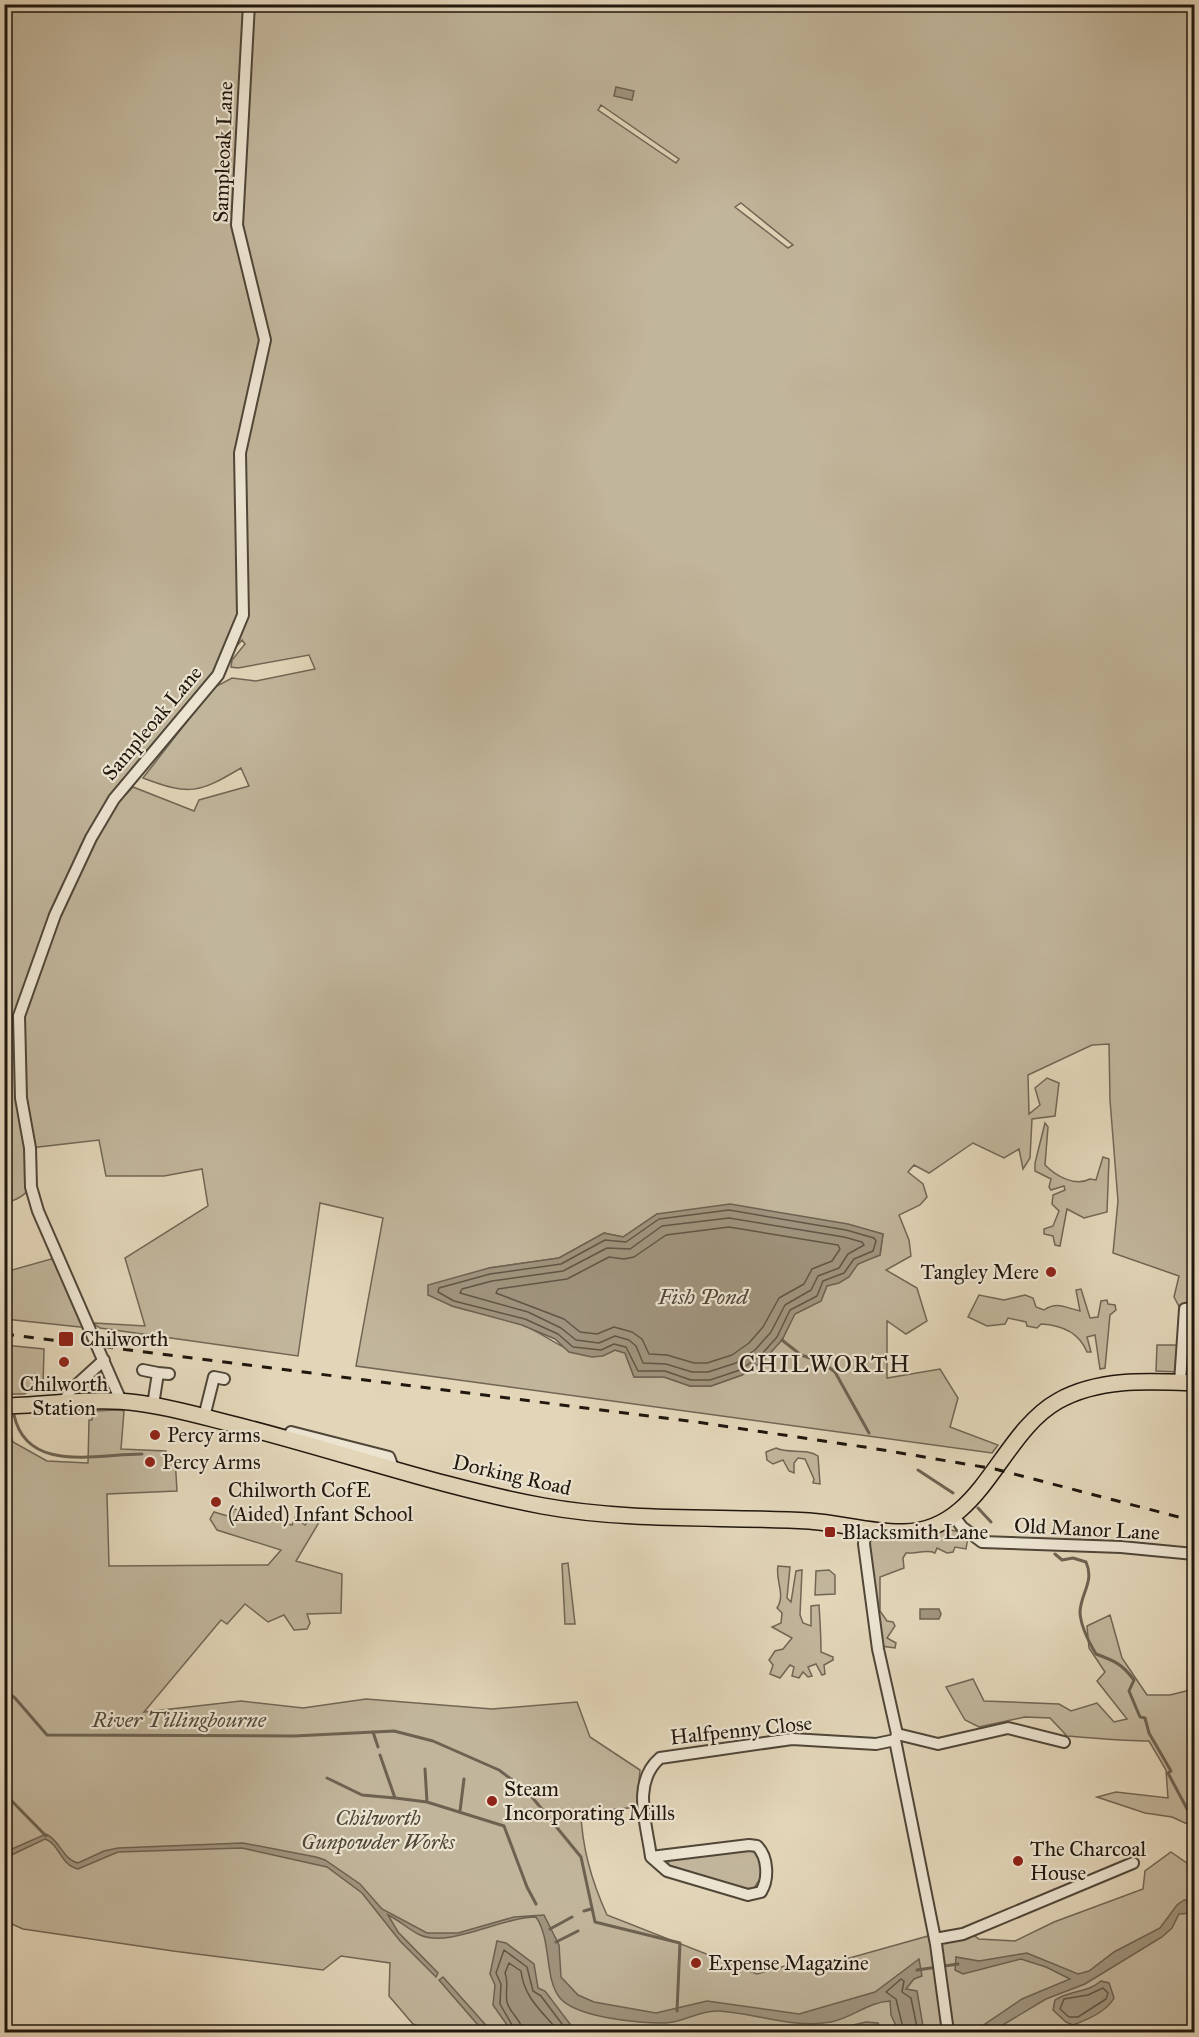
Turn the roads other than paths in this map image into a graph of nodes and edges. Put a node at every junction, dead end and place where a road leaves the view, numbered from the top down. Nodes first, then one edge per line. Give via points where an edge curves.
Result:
1 (249, 4) edge
2 (1194, 1308) edge
3 (104, 1360) junction
4 (143, 1371) dead end
5 (215, 1378) dead end
6 (1187, 1383) edge
7 (121, 1401) junction
8 (68, 1403) junction
9 (153, 1405) junction
10 (4, 1406) edge
11 (204, 1417) junction
12 (291, 1432) dead end
13 (334, 1447) junction
14 (953, 1515) junction
15 (865, 1528) junction
16 (1194, 1554) edge
17 (896, 1737) junction
18 (1064, 1742) dead end
19 (651, 1857) junction
20 (1132, 1863) dead end
21 (935, 1939) junction
22 (948, 2032) edge

1 - 3 street, Sampleoak Lane via 237,225 265,340 240,453 243,615 218,675 114,799 91,838 55,915 19,1016 21,1098 30,1148 31,1187
2 - 6 street via 1185,1309
3 - 7 street, Sampleoak Lane
3 - 8 street via 70,1391
4 - 9 street via 164,1373
5 - 11 street
6 - 14 main road, Dorking Road via 1106,1384 1069,1395 1036,1416 973,1498
7 - 8 main road, Dorking Road
7 - 9 main road, Dorking Road
8 - 10 main road, Dorking Road
9 - 11 main road, Dorking Road
11 - 13 main road, Dorking Road
12 - 13 street
13 - 15 main road, Dorking Road via 482,1492 580,1511 809,1521
14 - 15 main road, Dorking Road via 909,1532
14 - 16 street, Old Manor Lane via 982,1542 1121,1546
15 - 17 street via 878,1649
17 - 18 street via 938,1744 1008,1728
17 - 19 street, Halfpenny Close via 876,1744 792,1739 660,1758 650,1766 643,1787
17 - 21 street
19 - 19 street via 757,1846 764,1856 765,1886 761,1892 748,1895 667,1871
20 - 21 street via 963,1934
21 - 22 street

